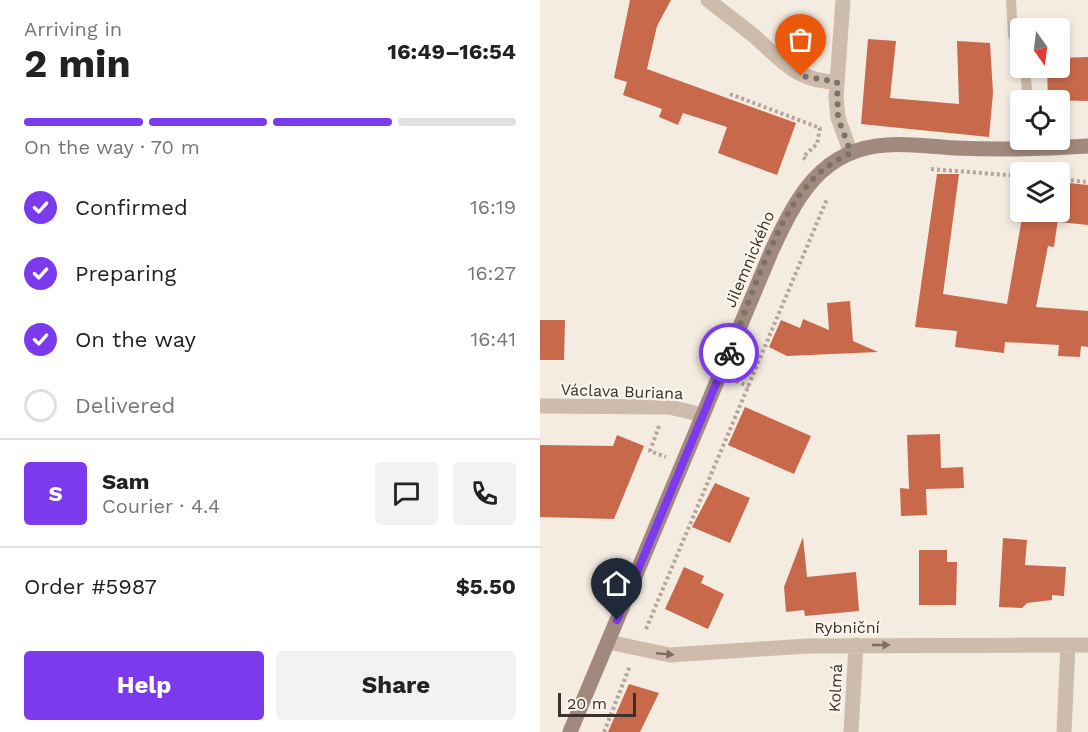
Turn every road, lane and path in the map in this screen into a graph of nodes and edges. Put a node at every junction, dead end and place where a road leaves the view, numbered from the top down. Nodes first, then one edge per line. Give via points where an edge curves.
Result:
1 (708, 0) edge
2 (843, 0) edge
3 (1011, 0) edge
4 (1012, 18) edge
5 (837, 82) junction
6 (730, 94) dead end
7 (1010, 144) edge
8 (1070, 145) edge
9 (1088, 146) edge
10 (851, 153) junction
11 (926, 168) dead end
12 (818, 175) junction
13 (1010, 175) edge
14 (1070, 180) edge
15 (1088, 182) edge
16 (540, 406) edge
17 (703, 415) junction
18 (608, 642) junction
19 (856, 645) junction
20 (1068, 645) junction
21 (1088, 645) edge
22 (637, 650) junction
23 (570, 732) edge
24 (604, 732) edge
25 (851, 732) edge
26 (1064, 732) edge

1 - 5 street via 793,72
2 - 5 street
3 - 4 lane
5 - 10 street via 838,118
6 - 12 path via 820,128 817,144 803,157
7 - 10 main road, Jilemnického via 894,144
8 - 9 main road, Jilemnického
10 - 12 main road, Jilemnického
11 - 13 path
12 - 17 main road, Jilemnického via 791,207
12 - 22 path via 832,190
14 - 15 path
16 - 17 street, Václava Buriana via 669,407
17 - 18 main road, Jilemnického
18 - 22 street, Rybniční
18 - 23 main road, Jilemnického
19 -> 20 street, Rybniční
22 -> 19 street, Rybniční via 686,655
19 - 25 street, Kolmá
20 - 21 street, Rybniční
20 - 26 street
22 - 24 path

